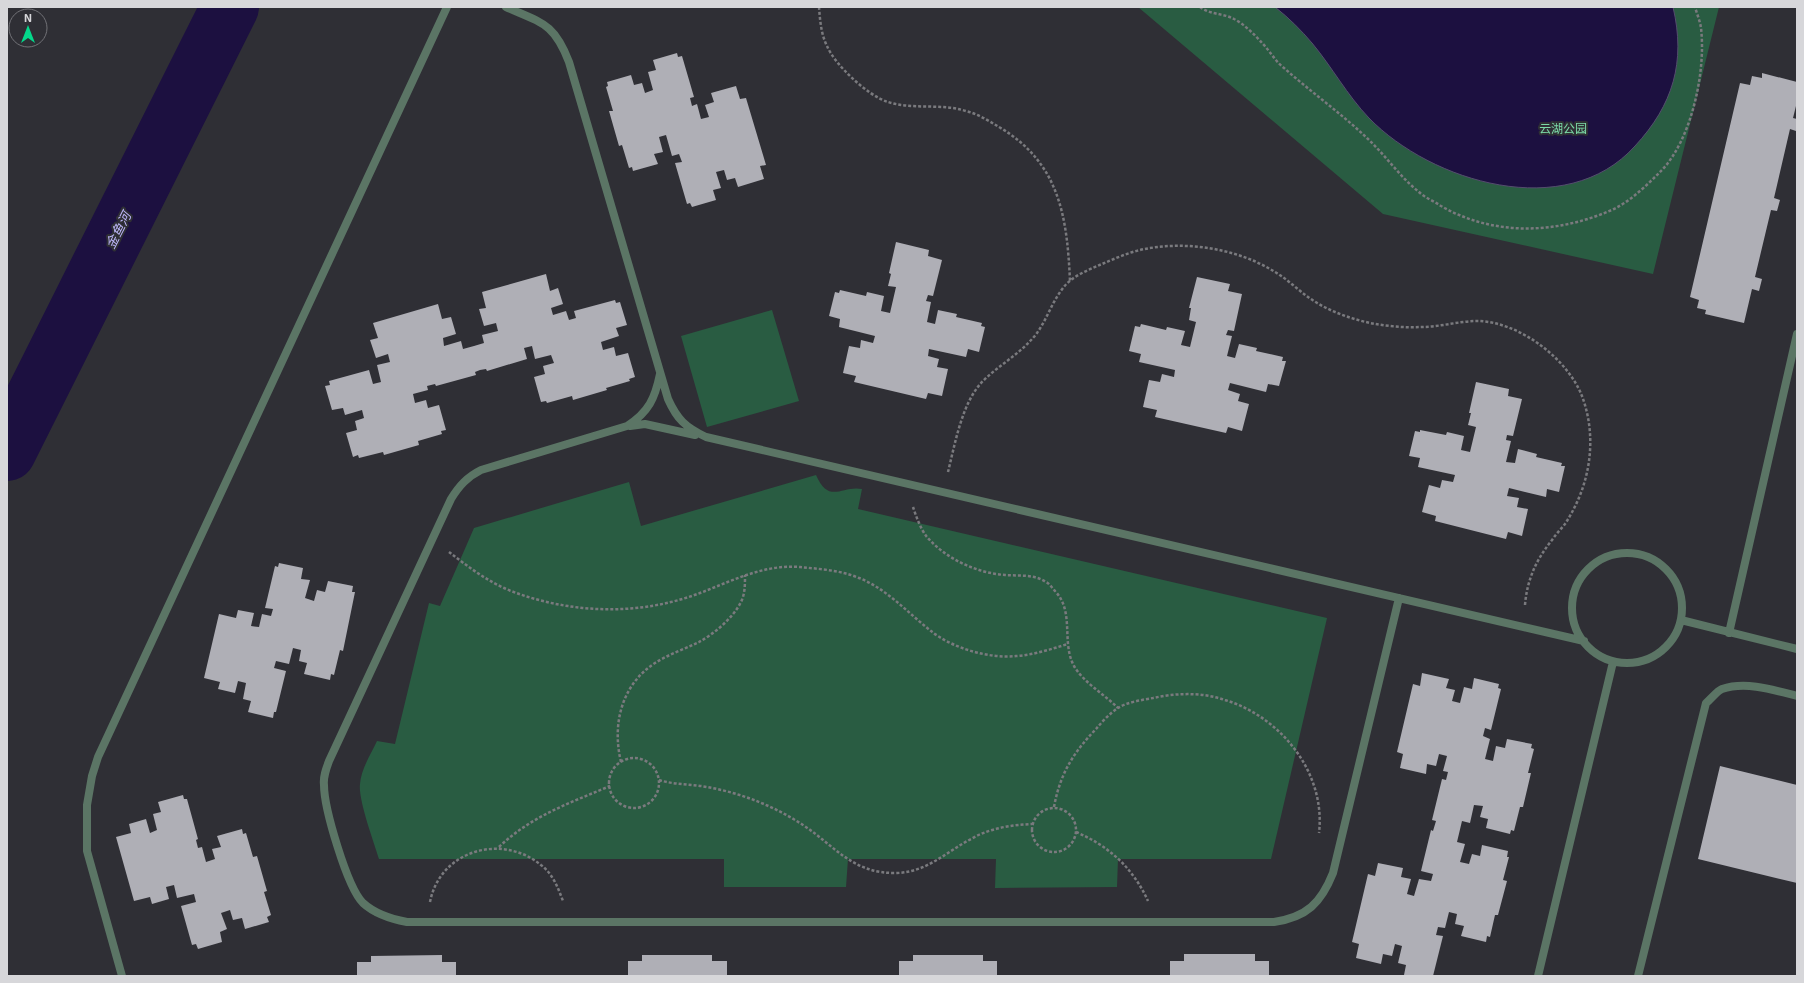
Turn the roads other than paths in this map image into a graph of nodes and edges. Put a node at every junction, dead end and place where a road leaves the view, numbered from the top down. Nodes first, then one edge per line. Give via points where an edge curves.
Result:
1 (447, 7) edge
2 (506, 7) edge
3 (1797, 334) edge
4 (660, 374) junction
5 (627, 426) junction
6 (706, 437) junction
7 (1399, 598) junction
8 (1681, 620) junction
9 (1729, 633) junction
10 (1584, 641) junction
11 (1797, 649) edge
12 (1613, 662) junction
13 (1797, 696) edge
14 (122, 976) edge
15 (1538, 976) edge
16 (1638, 976) edge

1 - 14 lane via 98,757 86,805 87,851
2 - 4 lane via 549,28 564,48
3 - 9 lane
4 - 5 lane via 658,387 647,410
4 - 6 lane via 674,414 692,431
5 - 6 lane via 644,424
5 - 7 lane via 492,465 471,474 457,489 432,539 329,761 324,784 326,802 348,876 356,894 369,908 387,918 407,922 1289,920 1299,916 1319,900 1333,873
6 - 7 lane
7 - 10 lane
8 - 9 lane
8 - 10 lane via 1682,603 1678,587 1668,572 1655,561 1639,555 1622,554 1606,557 1590,566 1579,579 1573,595 1571,612 1575,629
8 - 12 lane via 1674,637 1663,650 1648,659 1630,664
9 - 11 lane
10 - 12 lane via 1597,655
12 - 15 lane
13 - 16 lane via 1766,688 1741,686 1721,689 1706,703

